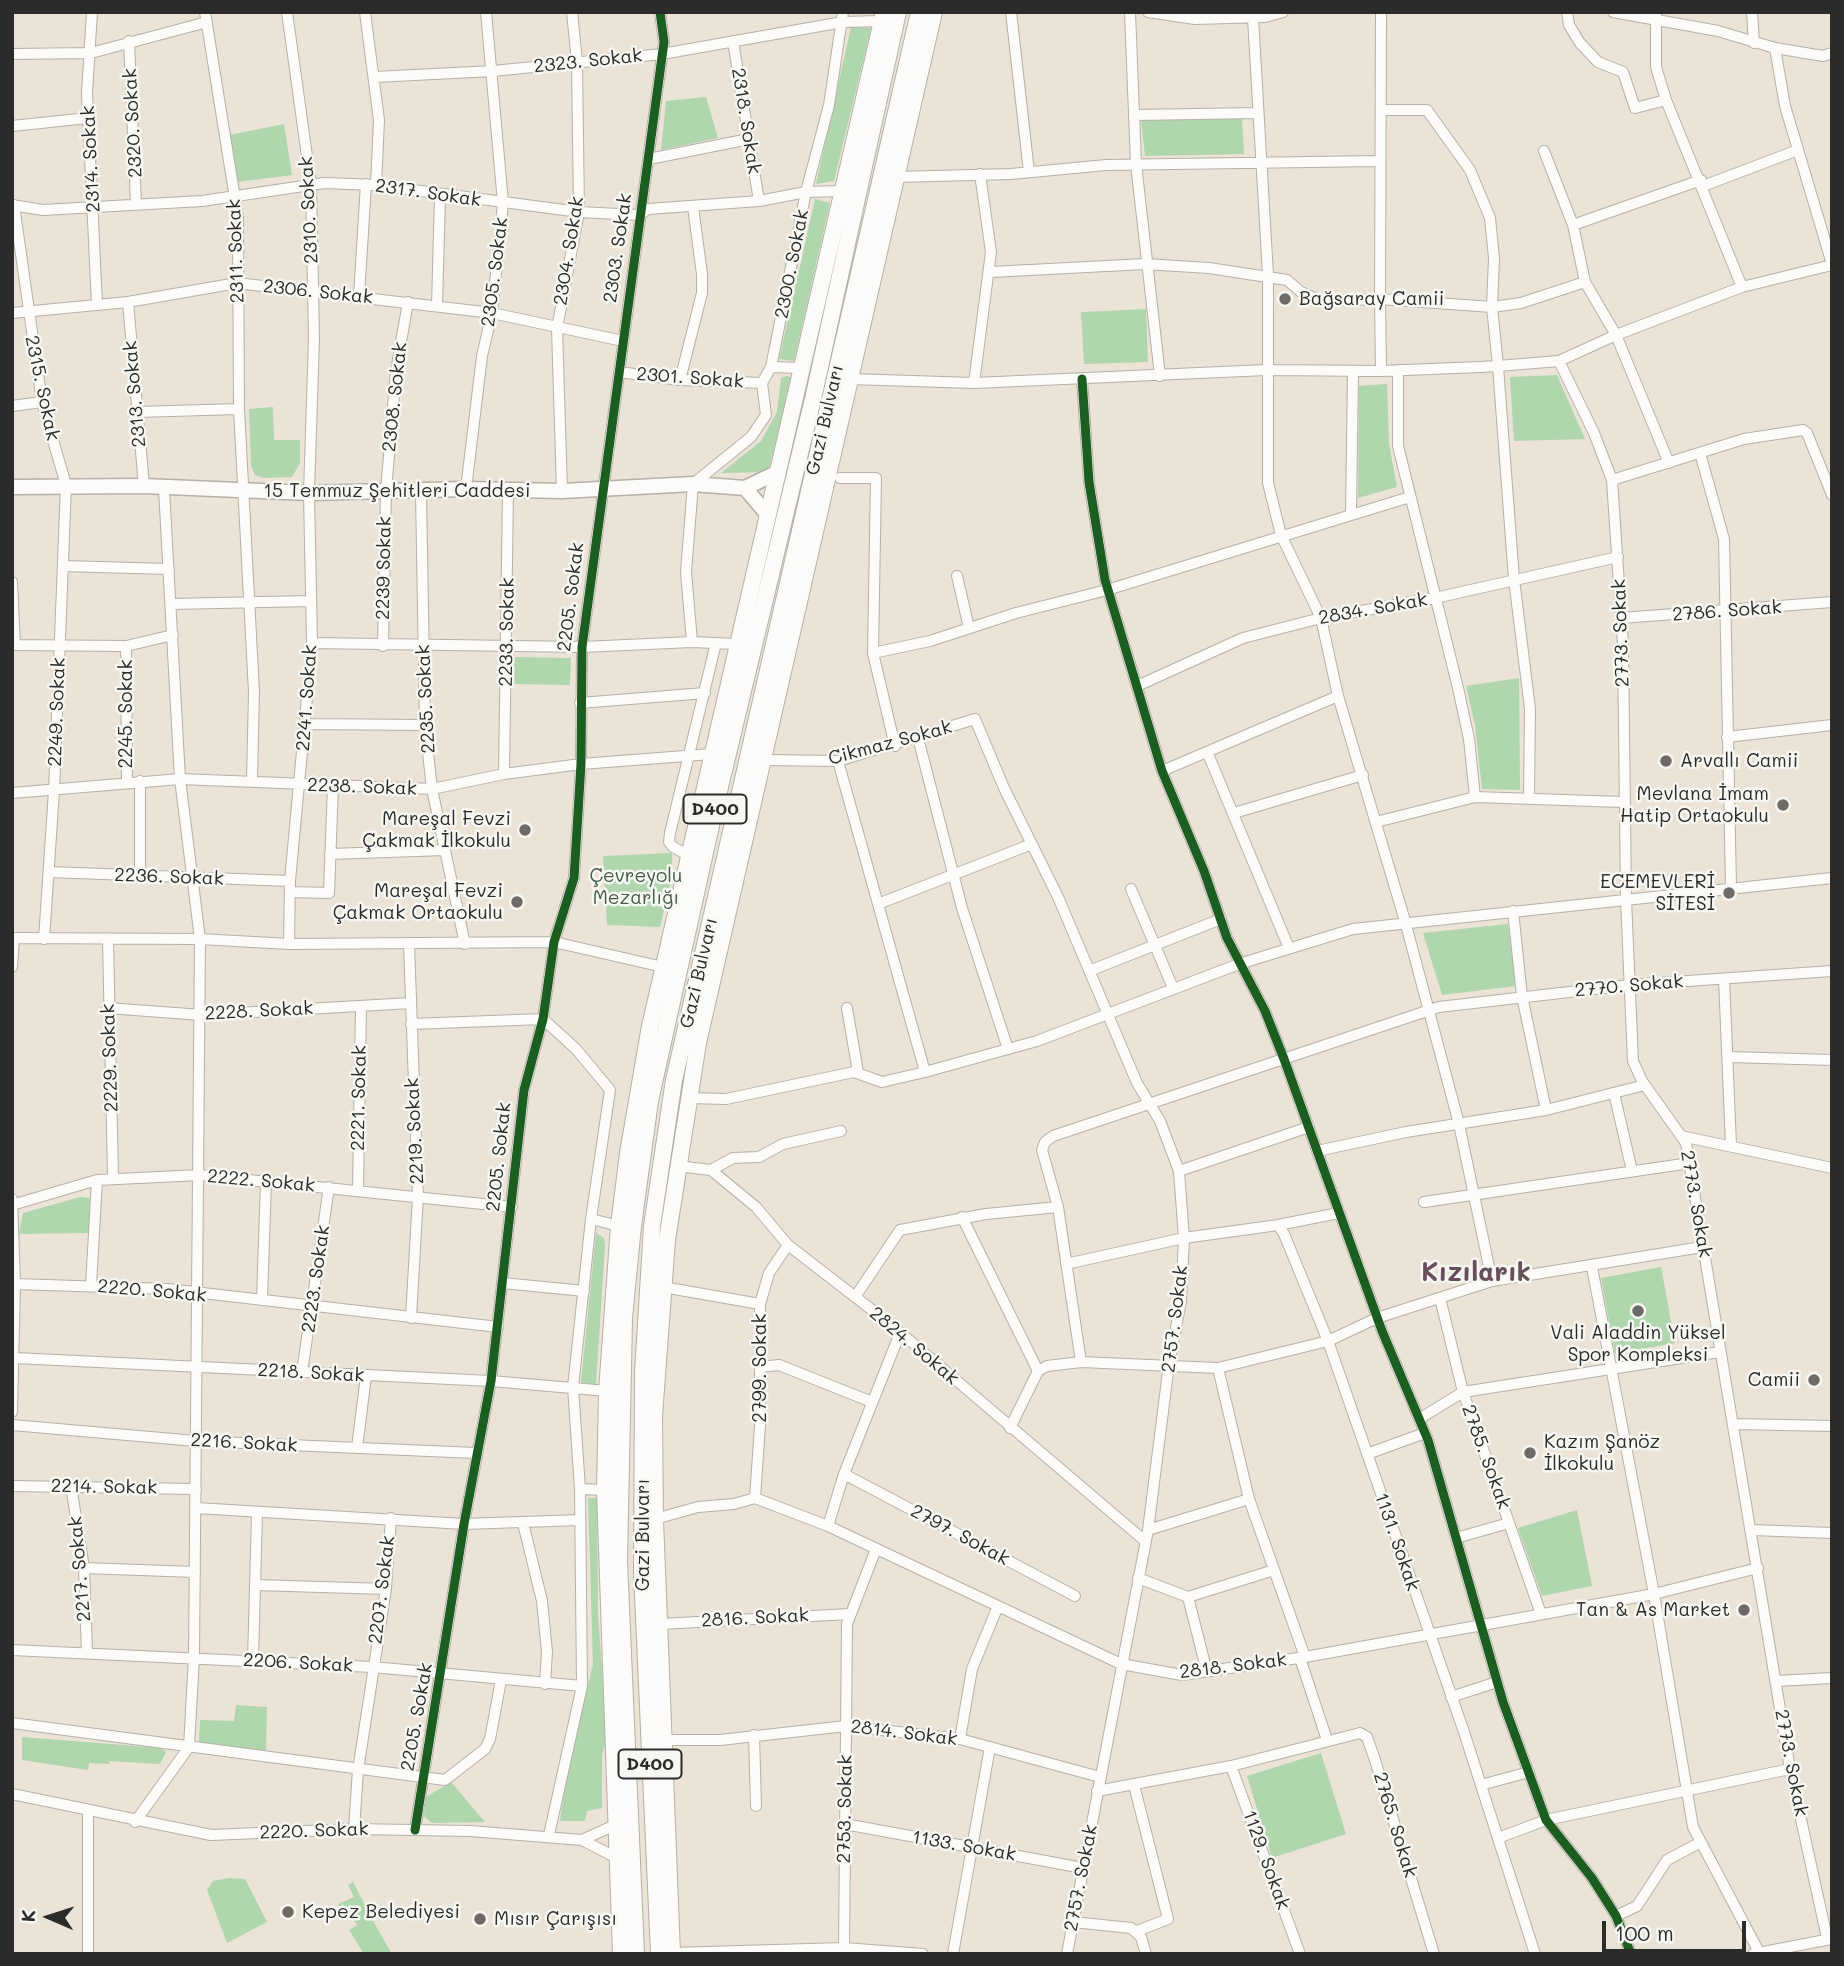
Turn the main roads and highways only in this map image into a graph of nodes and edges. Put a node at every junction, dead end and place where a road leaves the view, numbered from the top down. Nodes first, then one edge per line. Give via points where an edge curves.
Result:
1 (898, 12) edge
2 (919, 12) edge
3 (934, 12) edge
4 (883, 17) edge
5 (778, 472) junction
6 (12, 487) edge
7 (745, 488) junction
8 (768, 515) junction
9 (655, 1519) junction
10 (642, 1573) junction
11 (608, 1578) junction
12 (621, 1619) junction
13 (660, 1624) junction
14 (611, 1659) junction
15 (672, 1953) edge
16 (621, 1954) edge
17 (636, 1954) edge
18 (659, 1954) edge

1 - 12 highway, Gazi Bulvarı / D400 via 650,1101 624,1318
2 - 10 highway, Gazi Bulvarı / D400 via 674,1080 652,1226 643,1372
3 - 9 highway via 688,1098 663,1287 654,1416
4 - 5 highway
5 - 7 main road
5 - 8 highway
6 - 7 main road, 15 Temmuz Şehitleri Caddesi via 144,486 309,493 562,491 693,484
7 - 8 main road
8 - 11 highway via 647,1039 619,1226 607,1391
9 - 10 highway
9 - 13 highway
10 - 13 highway
10 - 18 highway, Gazi Bulvarı / D400
11 - 12 highway
11 - 14 highway
12 - 14 highway
12 - 17 highway, Gazi Bulvarı / D400
13 - 15 highway
14 - 16 highway

